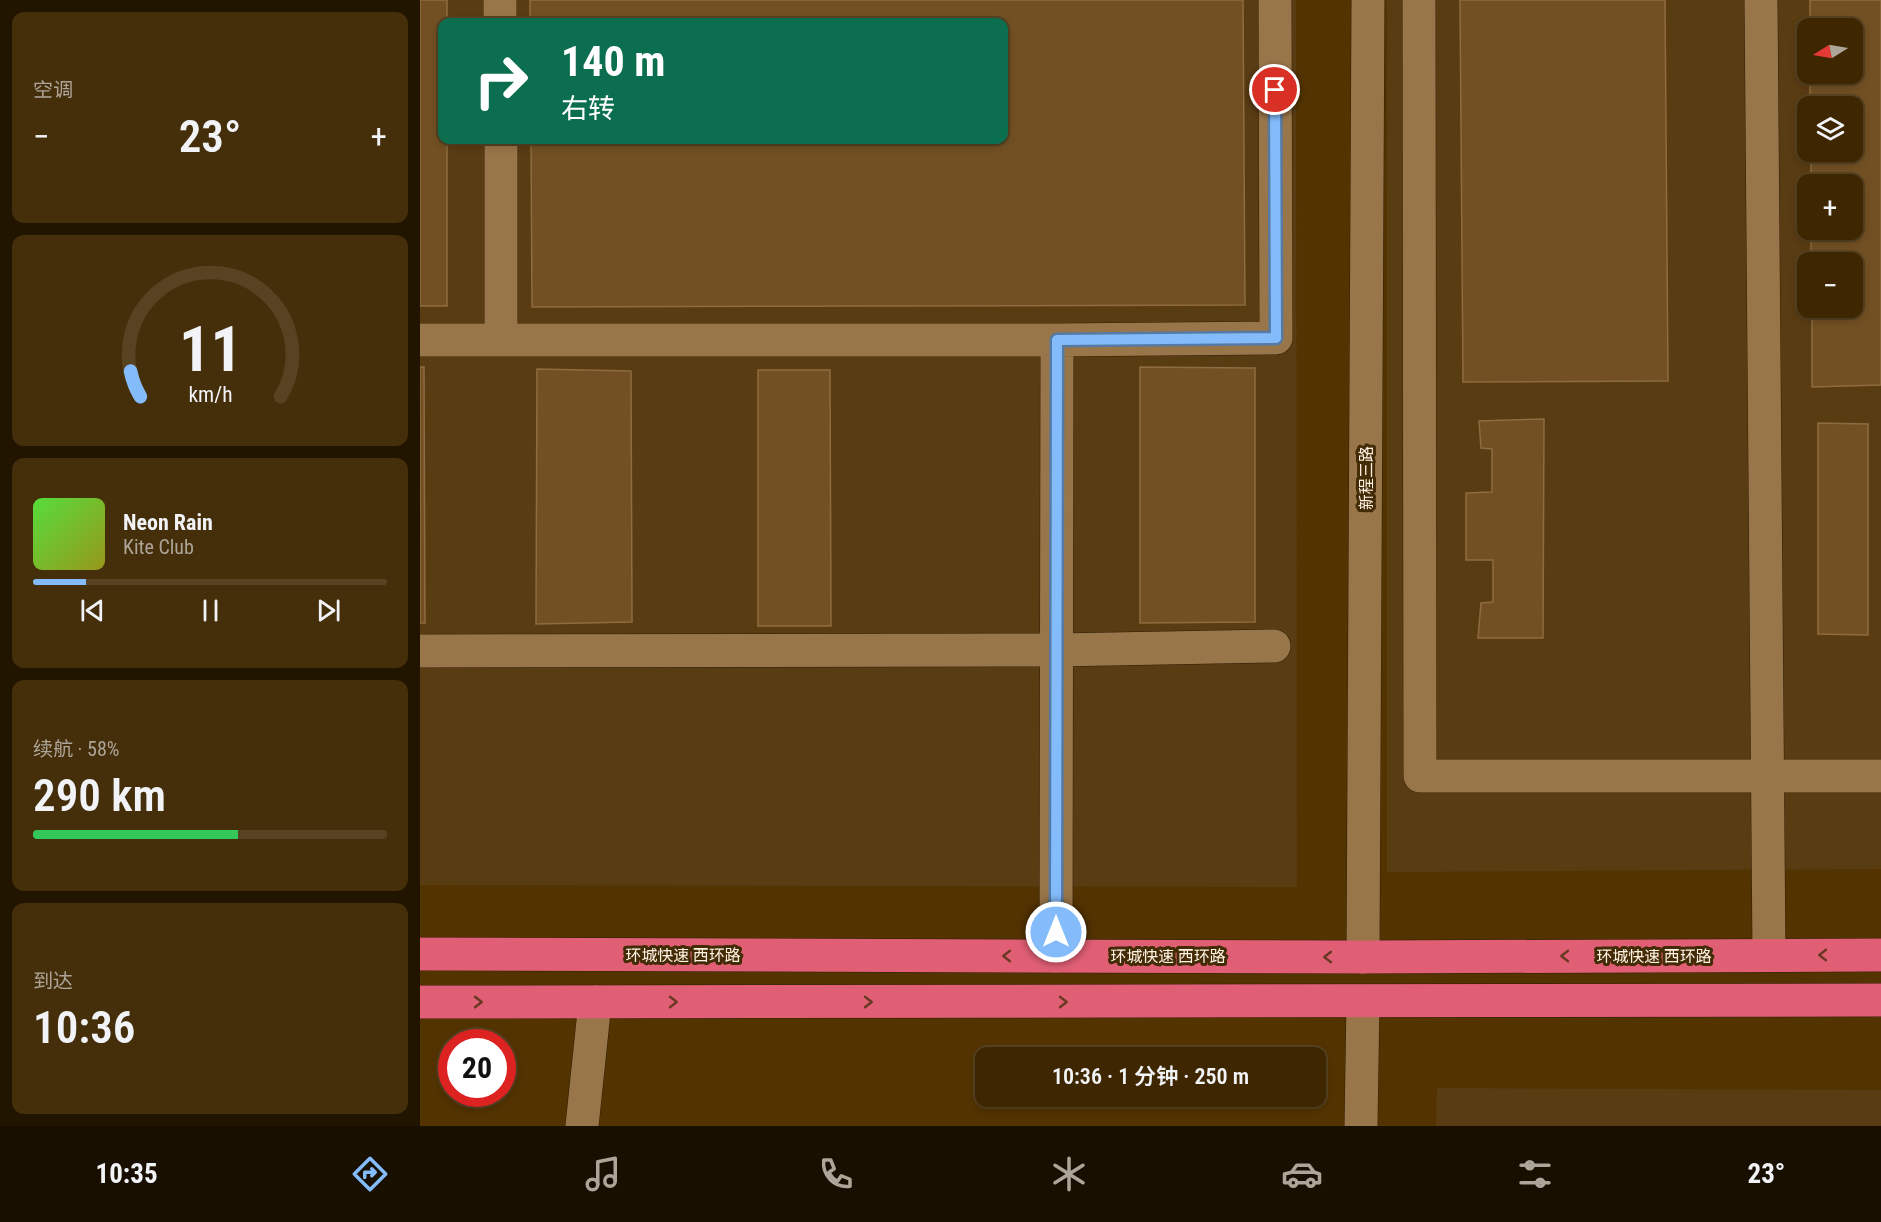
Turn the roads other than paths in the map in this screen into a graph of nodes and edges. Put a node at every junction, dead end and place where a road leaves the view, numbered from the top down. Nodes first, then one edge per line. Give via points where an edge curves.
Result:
1 (500, 0) edge
2 (1275, 0) edge
3 (1368, 0) edge
4 (1419, 0) edge
5 (1761, 0) edge
6 (500, 18) edge
7 (501, 144) edge
8 (420, 340) edge
9 (501, 340) junction
10 (1057, 340) junction
11 (1274, 646) dead end
12 (1056, 650) junction
13 (420, 651) edge
14 (1767, 775) junction
15 (1881, 776) edge
16 (420, 954) edge
17 (1768, 955) junction
18 (1881, 955) edge
19 (1056, 956) junction
20 (1363, 957) junction
21 (1881, 1000) edge
22 (420, 1002) edge
23 (595, 1002) junction
24 (1363, 1002) junction
25 (582, 1126) edge
26 (1361, 1126) edge

1 - 6 street
2 - 10 street via 1276,338
3 - 20 street, 新程三路
4 - 14 street via 1420,776
5 - 14 street
7 - 9 street
8 - 9 street
9 - 10 street
10 - 12 street
11 - 12 street
12 - 13 street
12 - 19 street
14 - 15 street
14 - 17 street
19 -> 16 highway, 环城快速 西环路
18 -> 17 highway, 环城快速 西环路
17 -> 20 highway, 环城快速 西环路
20 -> 19 highway, 环城快速 西环路
21 - 24 highway
22 -> 23 highway
23 -> 24 highway
23 - 25 street
24 - 26 street

